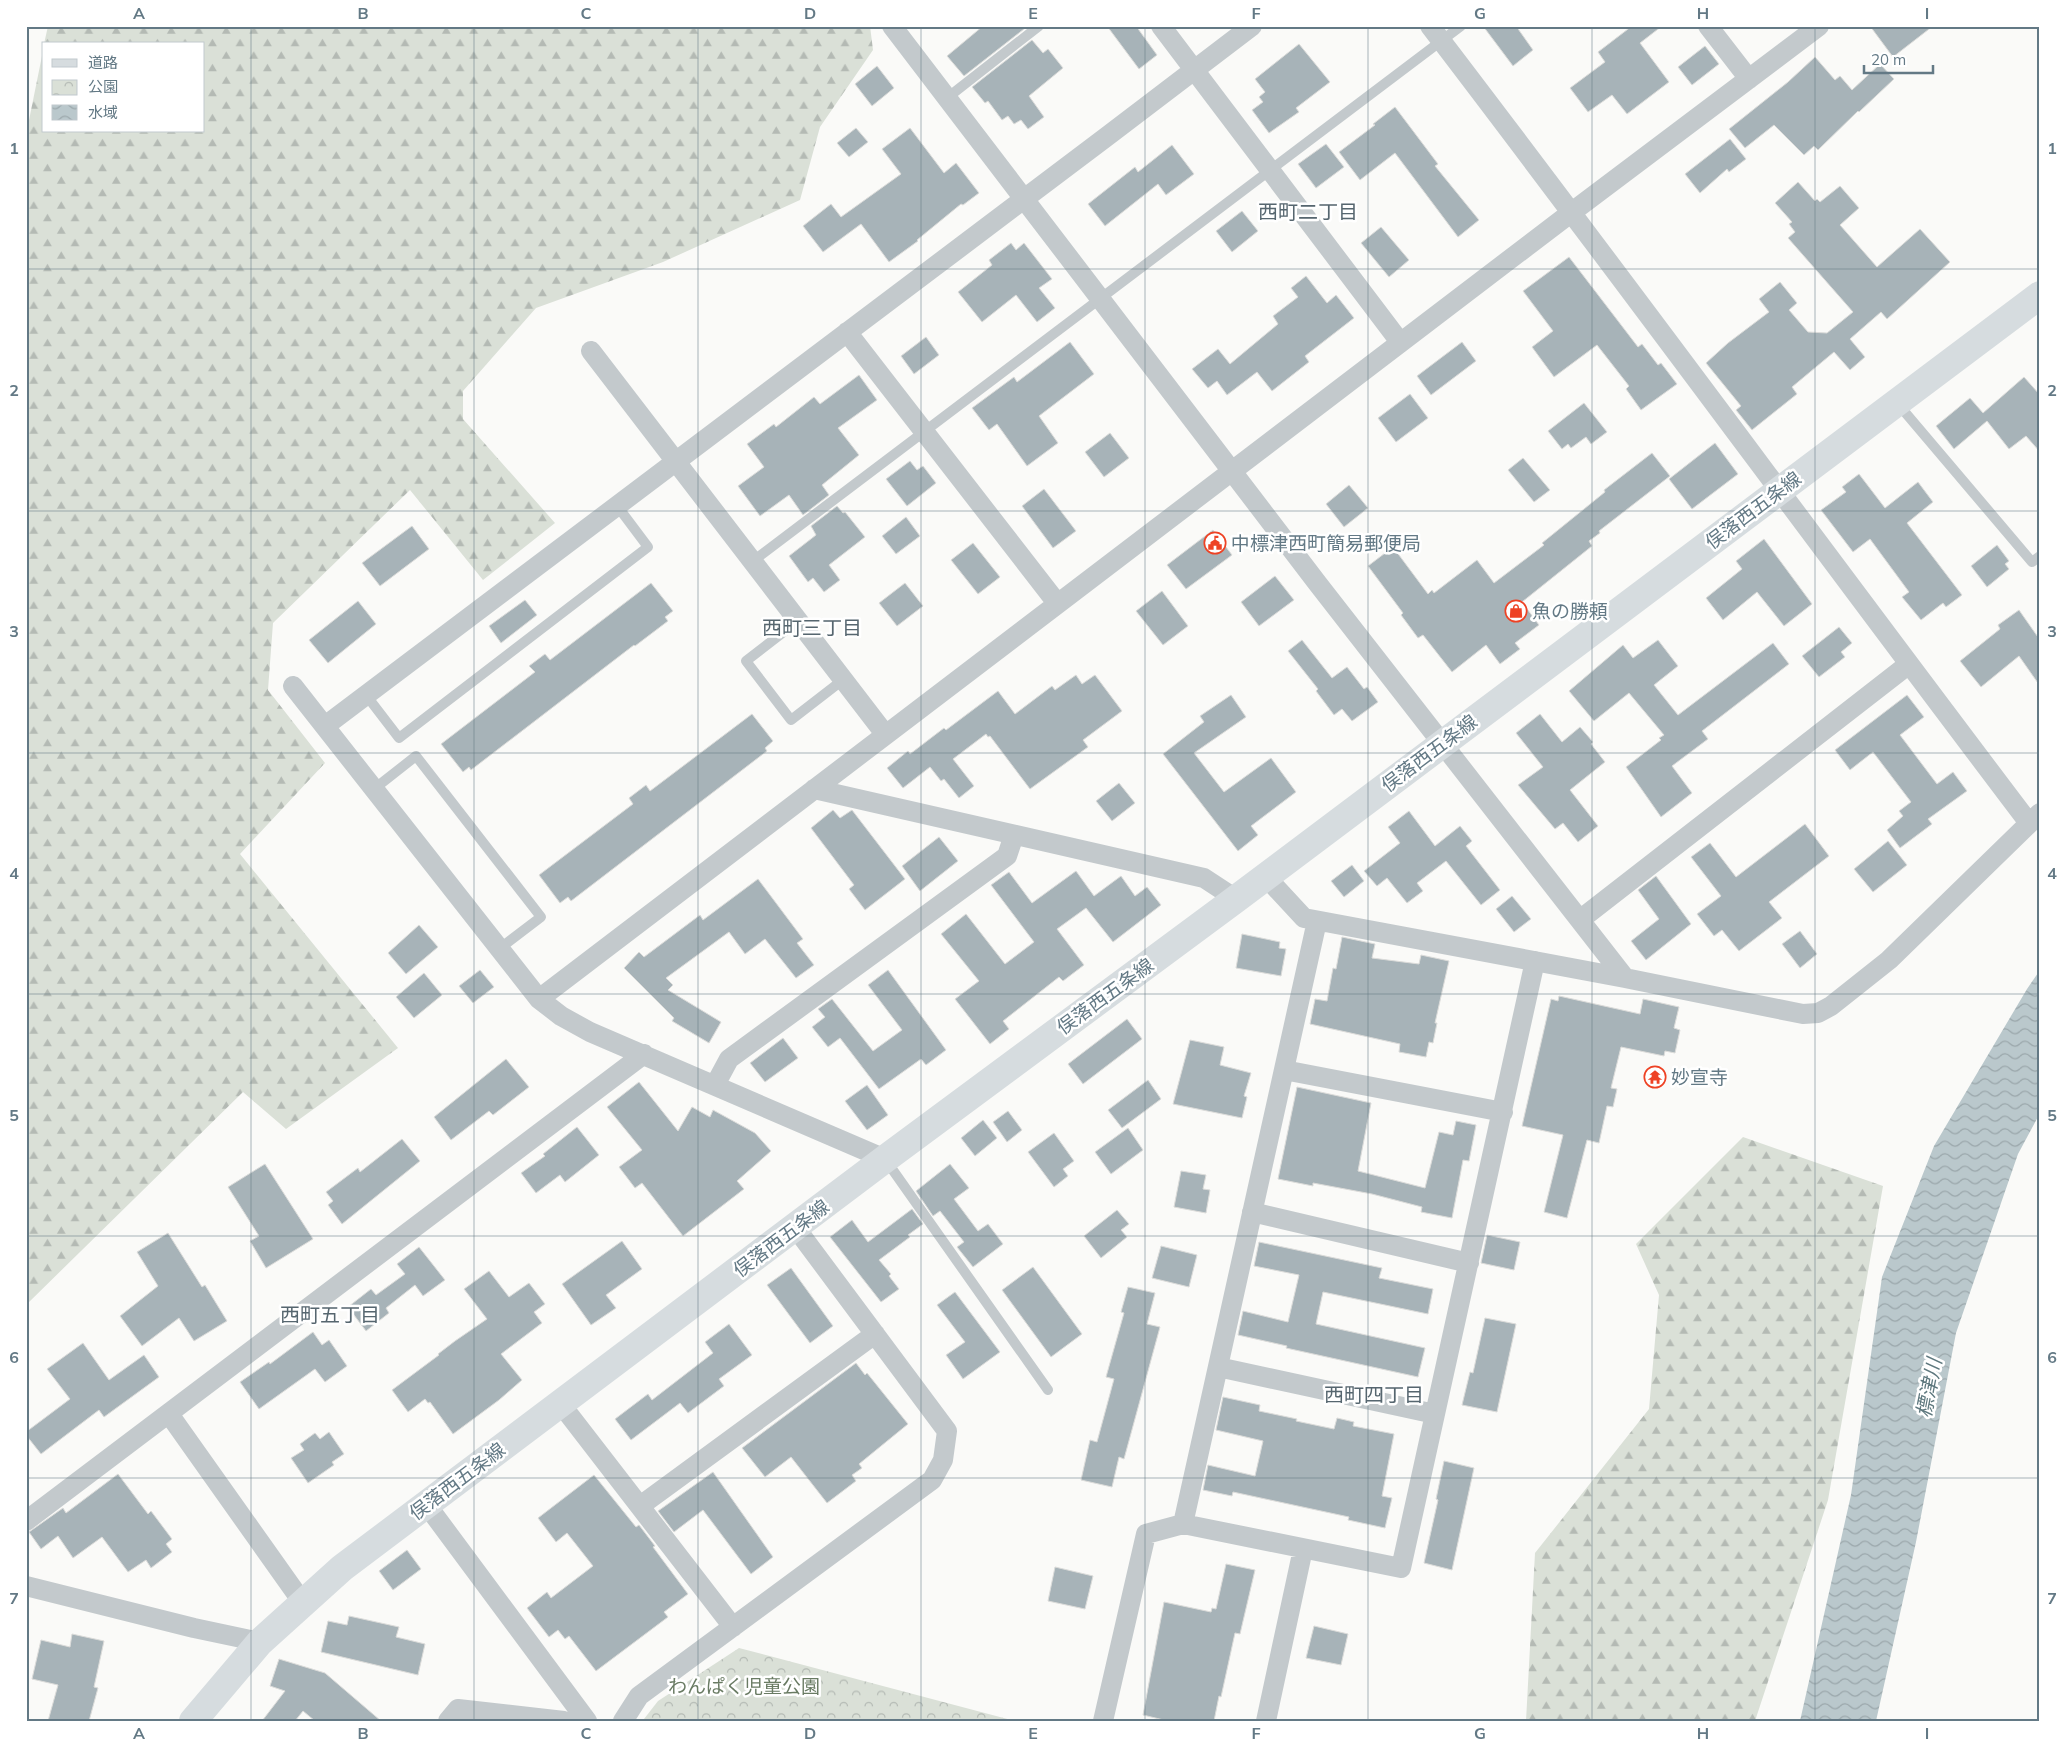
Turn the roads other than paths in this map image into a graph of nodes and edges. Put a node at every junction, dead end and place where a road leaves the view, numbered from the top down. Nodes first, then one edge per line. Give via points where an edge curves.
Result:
1 (892, 26) edge
2 (1040, 26) edge
3 (1161, 26) edge
4 (1252, 26) edge
5 (1461, 26) edge
6 (1708, 26) edge
7 (1819, 26) edge
8 (1436, 34) edge
9 (1194, 70) junction
10 (1749, 79) junction
11 (947, 98) junction
12 (1270, 170) junction
13 (1024, 199) junction
14 (1572, 212) junction
15 (2040, 295) edge
16 (1101, 299) junction
17 (847, 332) junction
18 (1400, 342) junction
19 (591, 351) dead end
20 (1897, 402) junction
21 (924, 431) junction
22 (677, 463) junction
23 (1231, 470) junction
24 (1778, 491) junction
25 (618, 507) junction
26 (2040, 556) edge
27 (753, 561) junction
28 (1057, 603) junction
29 (798, 620) junction
30 (1909, 664) junction
31 (844, 679) junction
32 (293, 686) dead end
33 (366, 695) junction
34 (324, 726) junction
35 (885, 734) junction
36 (1442, 743) junction
37 (374, 789) junction
38 (814, 789) junction
39 (2035, 818) edge
40 (1014, 835) junction
41 (1266, 877) junction
42 (1236, 899) junction
43 (1581, 919) junction
44 (1317, 921) junction
45 (499, 949) junction
46 (1535, 961) junction
47 (1625, 978) junction
48 (539, 998) junction
49 (644, 1054) junction
50 (1284, 1070) junction
51 (715, 1085) junction
52 (1503, 1112) junction
53 (885, 1158) junction
54 (1252, 1212) junction
55 (795, 1227) junction
56 (1469, 1263) junction
57 (875, 1334) junction
58 (1218, 1367) junction
59 (1048, 1390) dead end
60 (560, 1403) junction
61 (169, 1414) junction
62 (1435, 1414) junction
63 (426, 1504) junction
64 (640, 1506) junction
65 (26, 1521) edge
66 (1183, 1524) junction
67 (1303, 1549) junction
68 (26, 1586) edge
69 (303, 1603) junction
70 (733, 1627) junction
71 (260, 1642) junction
72 (193, 1721) edge
73 (448, 1721) edge
74 (564, 1721) edge
75 (588, 1721) edge
76 (624, 1721) edge
77 (1103, 1721) edge
78 (1266, 1721) edge

1 - 11 street
2 - 11 lane
3 - 9 street
4 - 9 street
5 - 8 lane
6 - 10 street
7 - 10 street
8 - 12 lane
8 - 14 street
9 - 12 street
9 - 13 street
10 - 14 street
11 - 13 street
12 - 16 lane
12 - 18 street
13 - 16 street
13 - 17 street
14 - 18 street
14 - 24 street
15 - 20 main road, 俣落西五条線
16 - 21 lane
16 - 23 street
17 - 21 street
17 - 22 street
18 - 23 street
19 - 22 street
20 - 24 main road, 俣落西五条線
20 - 26 lane via 2032,562
21 - 27 lane
21 - 28 street
22 - 25 street
22 - 27 street
23 - 28 street
23 - 36 street
24 - 30 street
24 - 36 main road, 俣落西五条線
25 - 33 street
25 - 33 lane via 648,547 399,738
27 - 29 street
28 - 35 street
29 - 31 street
29 - 31 lane via 746,660 791,720
30 - 39 street
30 - 43 street
31 - 35 street
32 - 34 street
33 - 34 street
34 - 37 street
35 - 38 street
36 - 41 main road, 俣落西五条線
36 - 43 street
37 - 45 street
37 - 45 lane via 416,756 540,917
38 - 40 street
38 - 48 street
39 - 47 street via 1889,960 1818,1013 1803,1014
40 - 42 street via 1204,878
40 - 51 street via 1007,856 730,1059
41 - 42 main road, 俣落西五条線
41 - 44 street via 1304,918
42 - 53 main road, 俣落西五条線
43 - 47 street
44 - 46 street
44 - 50 street
45 - 48 street
46 - 47 street
46 - 52 street
48 - 49 street via 561,1016 590,1032
49 - 51 street
49 - 61 street
50 - 52 street
50 - 54 street
51 - 53 street
52 - 56 street
53 - 55 main road, 俣落西五条線
53 - 59 lane
54 - 56 street
54 - 58 street
55 - 57 street
55 - 60 main road, 俣落西五条線
56 - 62 street
57 - 64 street
57 - 70 street via 947,1431 943,1460 932,1480
58 - 62 street
58 - 66 street
60 - 63 main road, 俣落西五条線
60 - 64 street
61 - 65 street
61 - 69 street
62 - 67 street via 1401,1568
63 - 69 main road, 俣落西五条線 via 342,1568
63 - 75 street
64 - 70 street
66 - 67 street
66 - 77 street via 1146,1534
67 - 78 street
68 - 71 street
69 - 71 main road, 俣落西五条線
70 - 76 street via 640,1696
71 - 72 main road, 俣落西五条線
73 - 74 street via 458,1709

